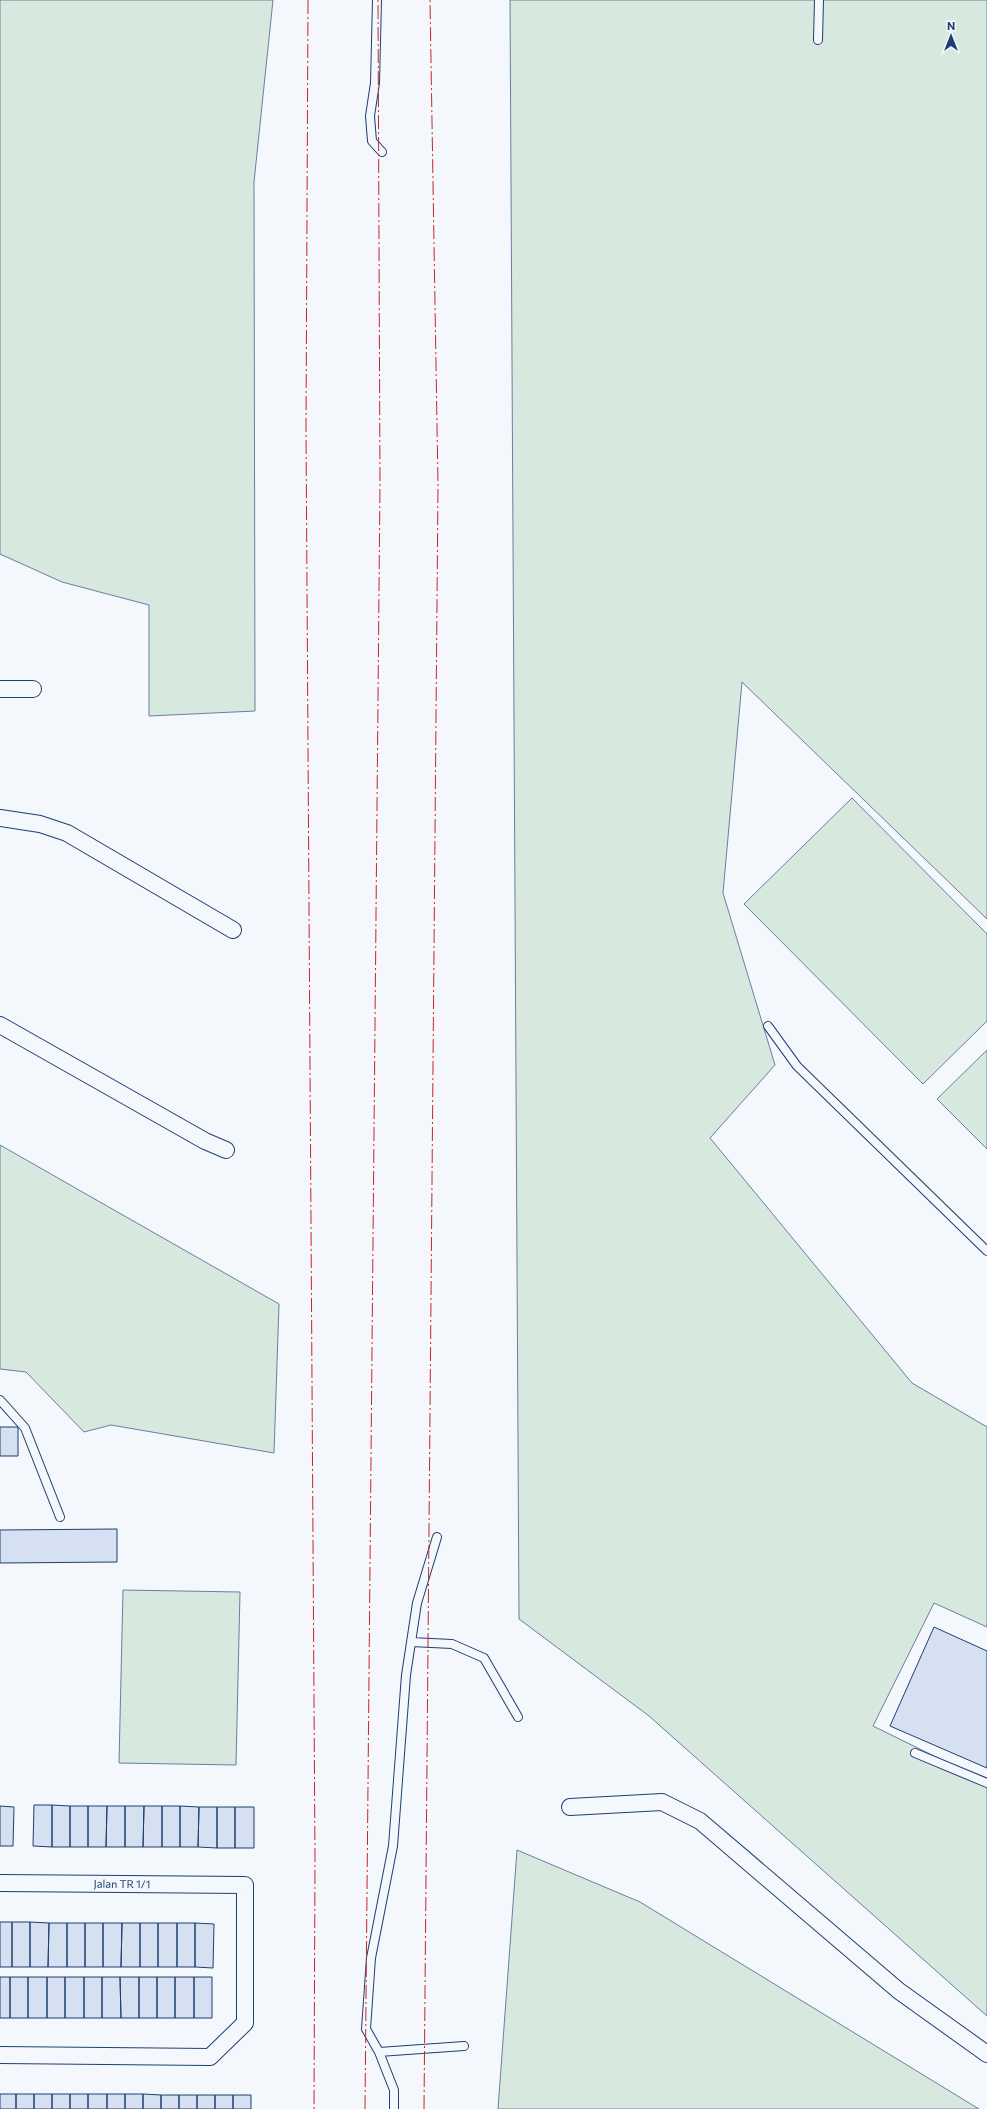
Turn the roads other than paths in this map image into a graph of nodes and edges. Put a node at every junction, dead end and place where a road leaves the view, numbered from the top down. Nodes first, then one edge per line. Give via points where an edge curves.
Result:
1 (377, 0) edge
2 (819, 0) edge
3 (818, 40) dead end
4 (382, 152) dead end
5 (0, 689) edge
6 (33, 689) dead end
7 (0, 818) edge
8 (233, 930) dead end
9 (0, 1025) edge
10 (768, 1026) dead end
11 (226, 1150) dead end
12 (987, 1251) edge
13 (0, 1400) edge
14 (60, 1517) dead end
15 (438, 1537) dead end
16 (411, 1642) junction
17 (518, 1717) dead end
18 (915, 1753) dead end
19 (987, 1783) edge
20 (570, 1807) dead end
21 (0, 1883) edge
22 (464, 2046) dead end
23 (379, 2052) junction
24 (987, 2054) edge
25 (0, 2055) edge
26 (394, 2109) edge

1 - 4 lane via 375,82 370,116 372,141
2 - 3 lane
5 - 6 street
7 - 8 street via 40,824 67,833
9 - 11 street via 205,1141
10 - 12 lane via 797,1066
13 - 14 lane via 25,1428
15 - 16 lane via 417,1603
16 - 17 lane via 452,1644 484,1658
16 - 23 lane via 406,1675 393,1846 371,1958 366,2029
18 - 19 lane
20 - 24 street via 662,1802 700,1821 898,1991
21 - 25 street, Jalan TR 1/1 via 245,1885 244,2023 210,2057
22 - 23 lane
23 - 26 lane via 394,2090

